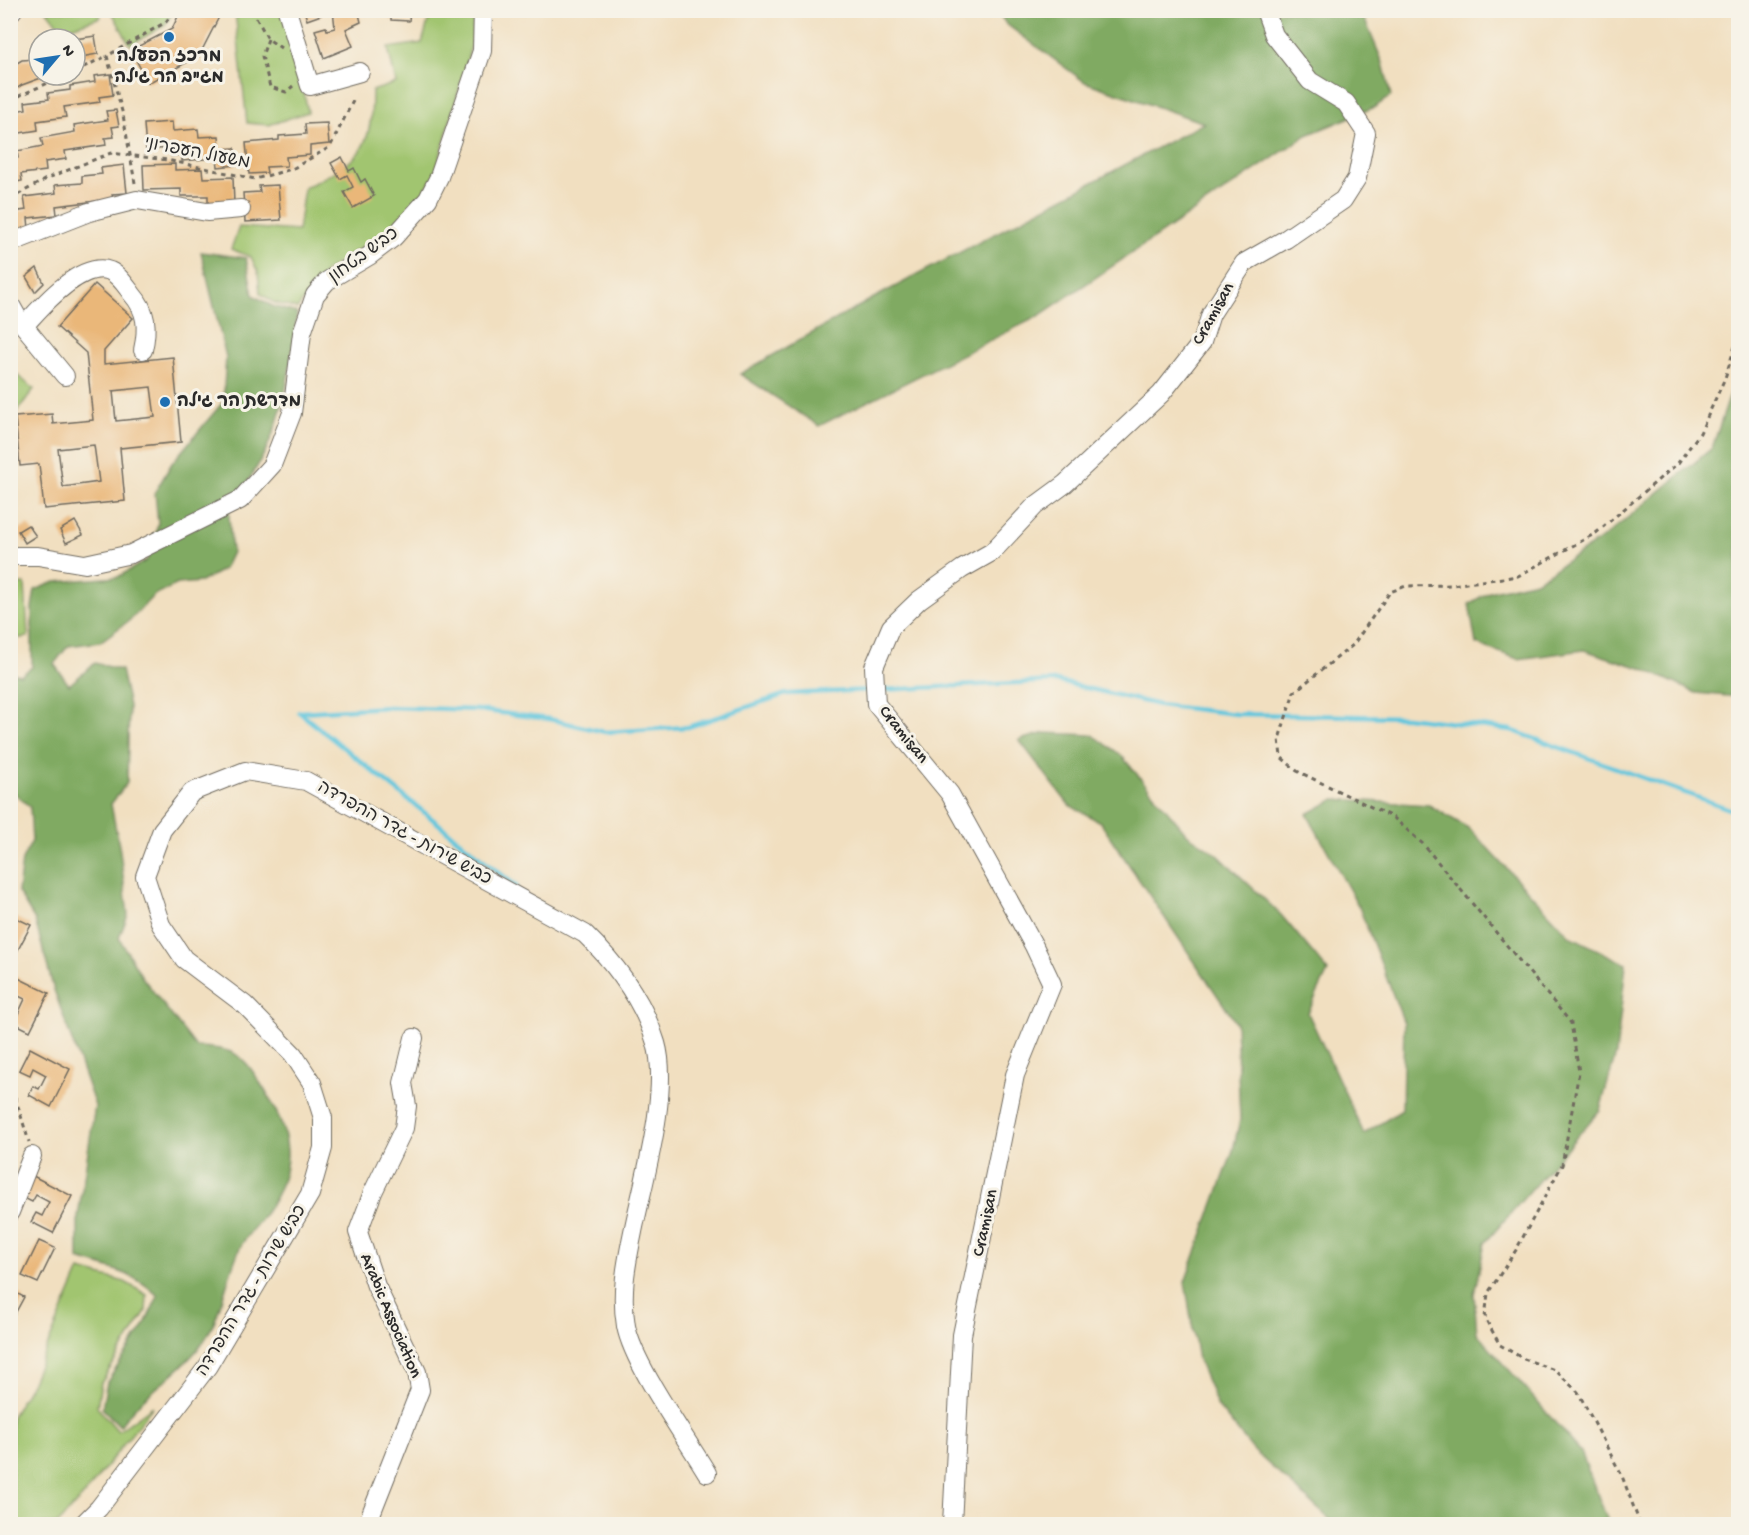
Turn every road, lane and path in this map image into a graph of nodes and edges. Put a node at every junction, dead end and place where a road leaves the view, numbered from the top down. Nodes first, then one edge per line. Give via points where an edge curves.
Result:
1 (174, 10) edge
2 (252, 10) edge
3 (287, 10) edge
4 (483, 10) edge
5 (1265, 10) edge
6 (268, 39) junction
7 (283, 51) dead end
8 (107, 56) junction
9 (87, 65) edge
10 (360, 72) dead end
11 (295, 79) dead end
12 (39, 87) edge
13 (10, 100) edge
14 (353, 101) dead end
15 (132, 156) junction
16 (10, 199) edge
17 (137, 200) junction
18 (241, 209) dead end
19 (10, 243) edge
20 (10, 304) edge
21 (24, 326) junction
22 (1738, 337) edge
23 (143, 350) dead end
24 (65, 376) dead end
25 (10, 556) edge
26 (414, 1038) dead end
27 (10, 1080) edge
28 (32, 1156) joint
29 (10, 1212) edge
30 (706, 1473) dead end
31 (83, 1524) edge
32 (371, 1524) edge
33 (952, 1524) edge
34 (1640, 1524) edge

1 - 8 path via 166,22
2 - 6 path
3 - 10 street via 310,86
4 - 25 street, כביש בטחון via 482,51 428,199 394,237 327,281 315,295 302,333 292,413 272,465 240,500 131,554 85,564
5 - 33 street, Cramisan via 1274,35 1310,81 1346,103 1366,133 1358,178 1343,200 1244,263 1211,314 1202,342 1161,394 1065,484 1035,506 992,552 919,600 891,627 874,667 876,704 950,794 1052,984 1015,1075 962,1335
6 - 7 path
6 - 11 path via 262,57 270,87 286,92
8 - 9 path
8 - 15 path
12 - 13 path
14 - 15 path, משעול העפרוני via 330,147 292,169 255,179
15 - 16 path, משעול העפרוני via 111,153 48,178
15 - 17 path
17 - 18 street via 207,212
17 - 19 street via 89,213
20 - 21 street
21 - 23 street via 61,286 77,277 109,271 142,309 147,332
21 - 24 street
22 - 34 path via 1725,378 1700,433 1678,463 1596,533 1518,576 1452,585 1406,586 1390,592 1353,645 1294,692 1279,739 1281,757 1297,771 1394,818 1423,844 1571,1023 1579,1072 1562,1164 1488,1293 1485,1318 1500,1345 1555,1370 1578,1392 1622,1476
26 - 32 street, Arabic Association via 403,1083 407,1106 404,1128 358,1232 376,1286 417,1372 420,1390 371,1514
27 - 28 path
28 - 29 street
30 - 31 street, כביש שירות - גדר ההפרדה via 643,1367 626,1328 622,1286 657,1111 658,1071 656,1045 628,984 612,960 585,934 306,781 245,771 192,792 162,830 145,876 161,925 184,959 245,1005 293,1054 312,1083 323,1118 323,1148 310,1194 208,1366

